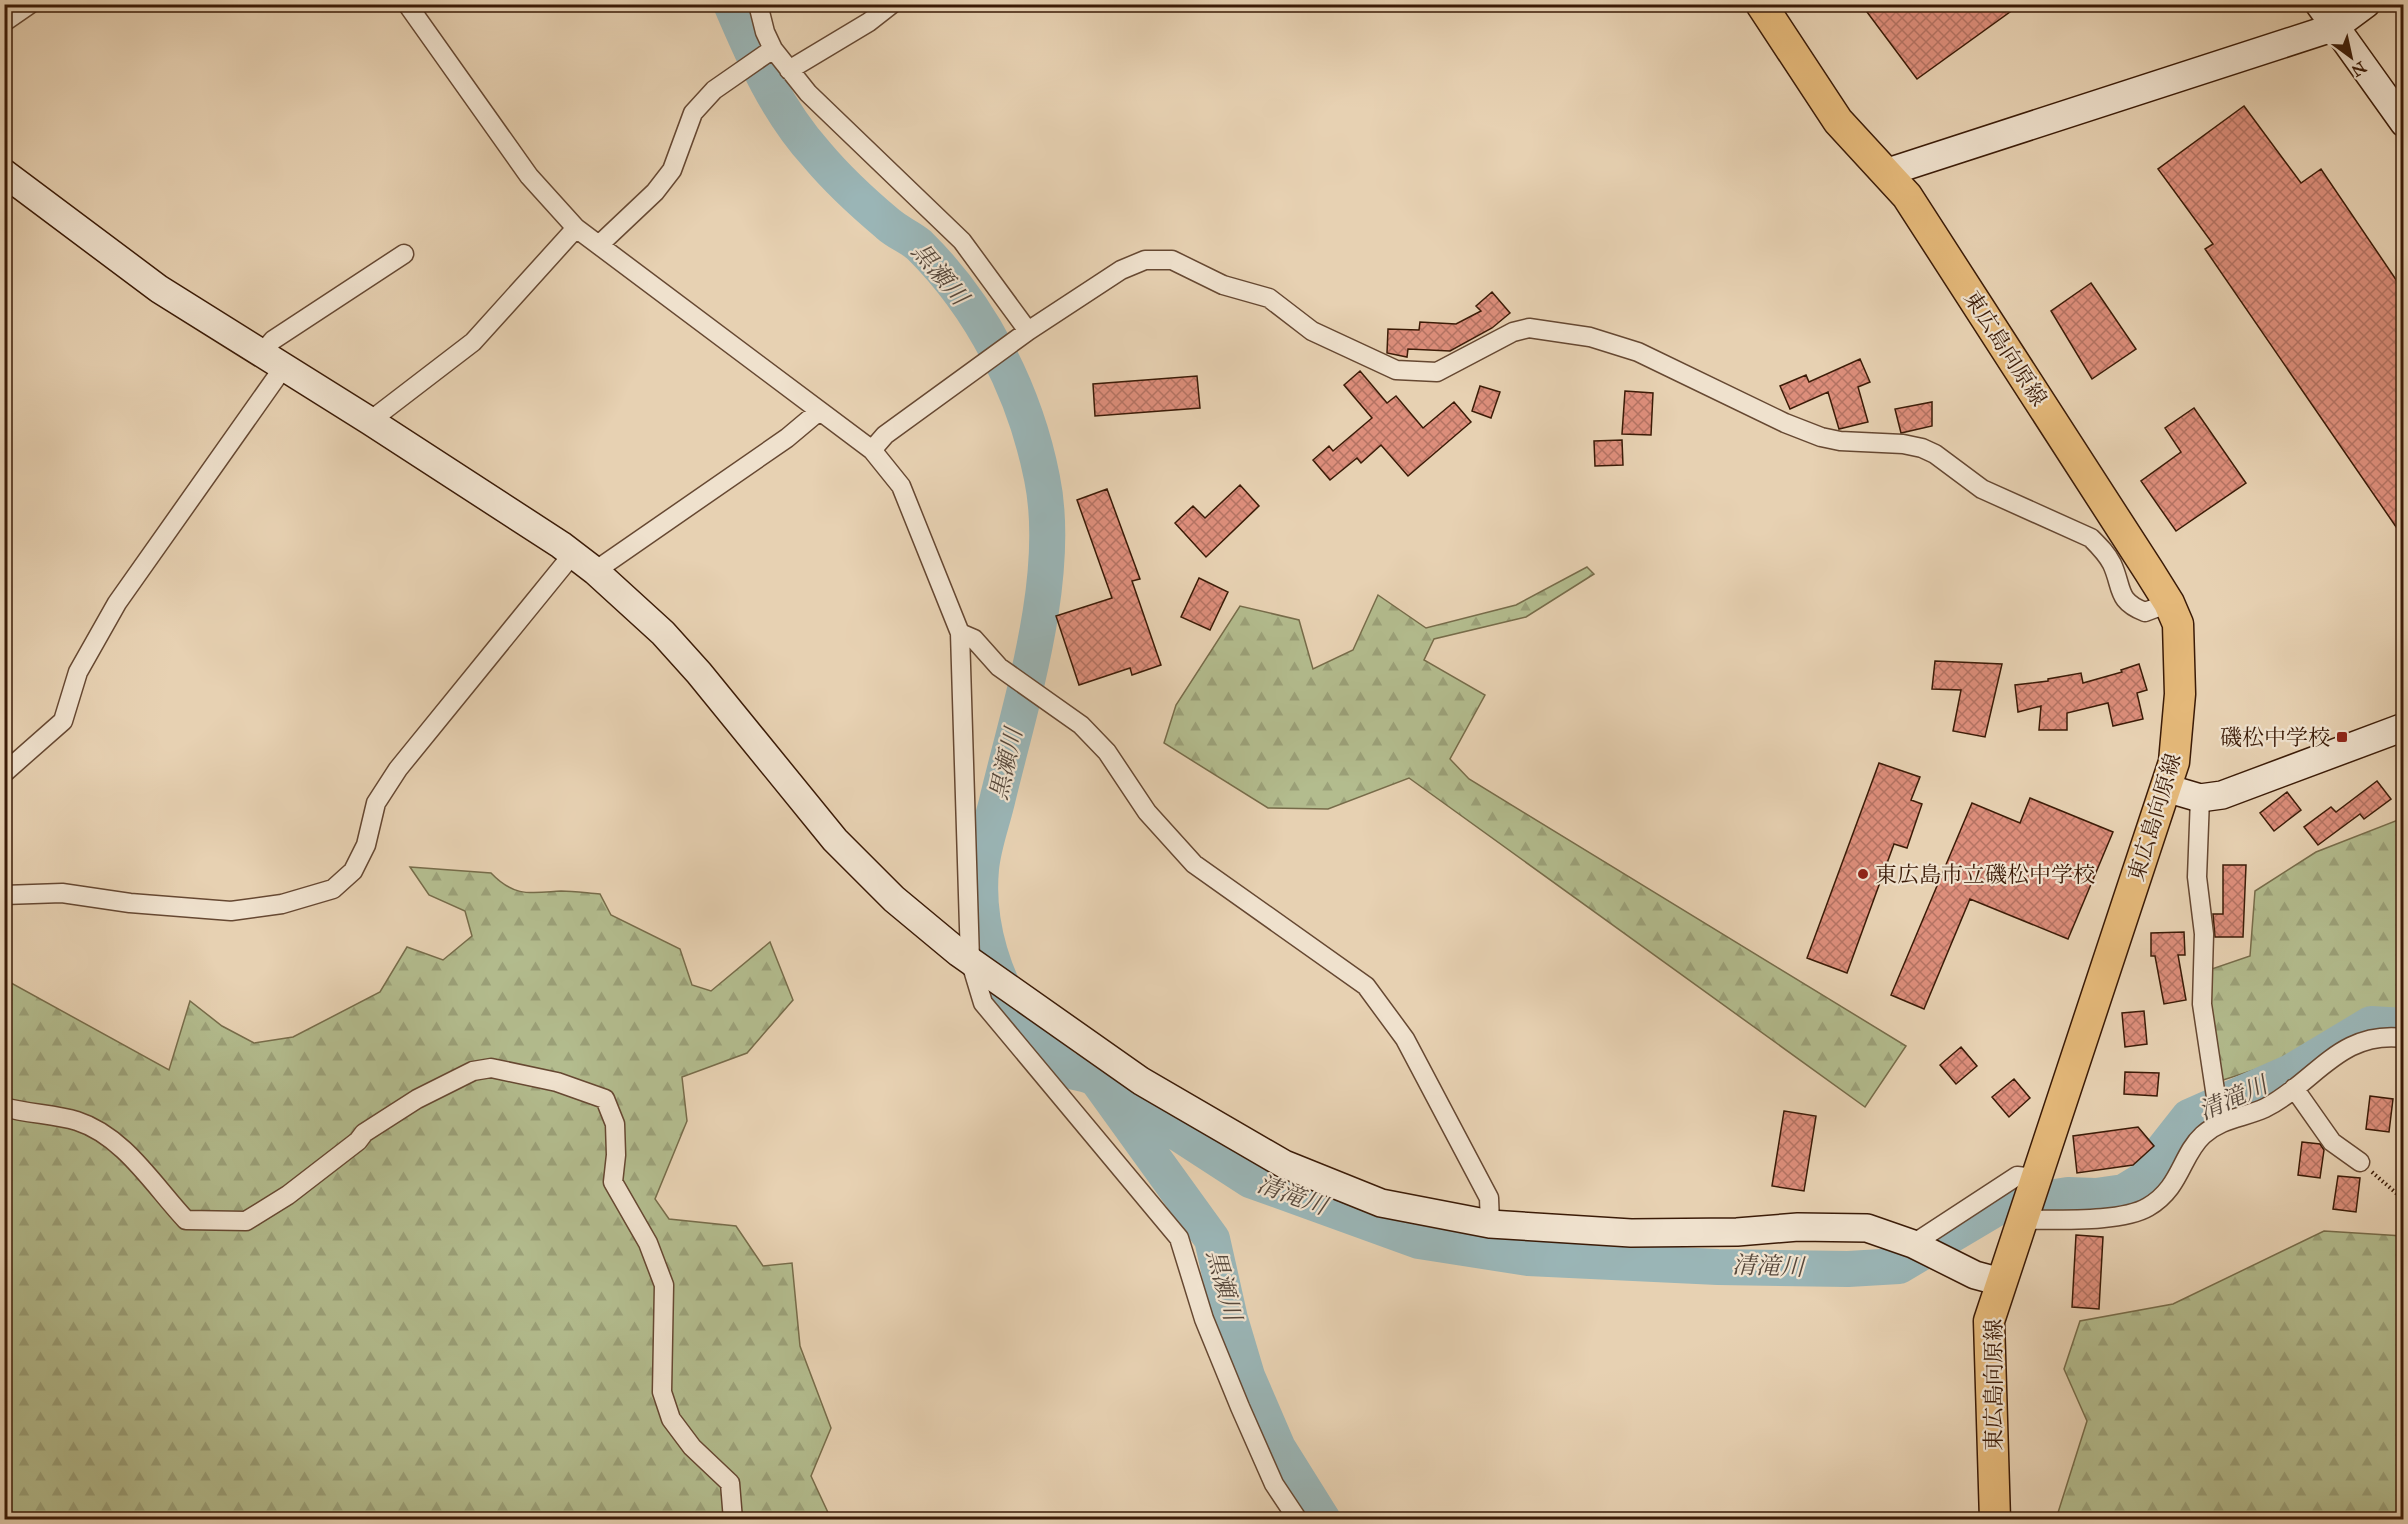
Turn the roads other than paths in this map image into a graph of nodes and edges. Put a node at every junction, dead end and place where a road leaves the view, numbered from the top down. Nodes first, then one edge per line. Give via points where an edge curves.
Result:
1 (30, 4) edge
2 (407, 4) edge
3 (758, 4) edge
4 (892, 4) edge
5 (1761, 4) edge
6 (2319, 4) edge
7 (2366, 4) edge
8 (4, 22) edge
9 (2335, 27) junction
10 (773, 50) junction
11 (789, 70) junction
12 (2403, 123) edge
13 (1888, 172) junction
14 (4, 173) edge
15 (576, 228) junction
16 (600, 244) junction
17 (404, 254) dead end
18 (1024, 333) junction
19 (272, 361) junction
20 (818, 411) junction
21 (370, 421) junction
22 (872, 450) junction
23 (572, 555) junction
24 (595, 571) junction
25 (2169, 603) junction
26 (960, 633) junction
27 (2403, 727) edge
28 (4, 773) edge
29 (2166, 788) junction
30 (2200, 798) junction
31 (4, 895) edge
32 (971, 960) junction
33 (2403, 1038) edge
34 (2294, 1088) junction
35 (4, 1107) edge
36 (2222, 1118) junction
37 (2360, 1162) road end
38 (2034, 1184) junction
39 (2022, 1220) junction
40 (1490, 1224) junction
41 (1925, 1250) junction
42 (2001, 1282) junction
43 (733, 1520) edge
44 (1298, 1520) edge
45 (1995, 1520) edge

1 - 8 street
2 - 15 street via 529,176
3 - 10 street
4 - 11 street
5 - 13 main road, 東広島向原線 via 1838,121
6 - 9 street
7 - 9 street
9 - 12 street
9 - 13 street
10 - 11 street
10 - 16 street via 714,90 693,113 672,170 655,192
11 - 18 street via 808,93 962,241
13 - 25 main road, 東広島向原線
14 - 19 street via 159,289
15 - 16 street
15 - 21 street via 473,342
16 - 20 street
17 - 19 street via 273,340
18 - 22 street via 885,435
18 - 25 street via 1121,270 1145,260 1172,260 1223,285 1269,298 1312,331 1396,370 1437,372 1528,328 1590,337 1638,351 1821,437 1903,444 1935,454 1982,489 2091,538 2104,550 2121,595 2132,607 2145,612
19 - 21 street
19 - 28 street via 117,603 78,672 63,721
20 - 22 street
20 - 24 street via 787,438
21 - 23 street
22 - 26 street via 901,486
23 - 24 street
23 - 31 street via 398,769 376,803 366,845 353,871 333,889 282,904 231,911 62,893
24 - 32 street via 632,602 699,673 854,862
25 - 29 main road, 東広島向原線 via 2178,624 2180,694 2174,762
26 - 32 street
26 - 40 street via 974,639 999,667 1082,725 1107,752 1147,812 1194,864 1366,986 1405,1039 1484,1188 1489,1198
27 - 30 street via 2245,788
29 - 30 street
29 - 38 main road, 東広島向原線
30 - 36 street via 2197,877 2204,934 2202,1004
32 - 40 street via 1141,1081 1284,1164 1381,1203
32 - 44 street via 983,1003 1179,1238 1204,1319 1239,1407 1274,1484
33 - 34 street via 2368,1038 2344,1049
34 - 36 street via 2264,1108
34 - 37 street via 2332,1142
35 - 43 street via 78,1121 105,1135 134,1160 186,1220 209,1222 246,1221 288,1195 364,1133 417,1099 473,1071 491,1068 557,1082 605,1099 615,1124 613,1182 648,1243 664,1285 662,1392 670,1419 730,1484
36 - 39 street via 2201,1137 2175,1182 2148,1208 2130,1215
38 - 39 main road, 東広島向原線
38 - 41 street via 2017,1176
39 - 42 main road, 東広島向原線
40 - 41 street via 1631,1233 1867,1228
41 - 42 street via 1975,1275
42 - 45 main road, 東広島向原線 via 1989,1321

